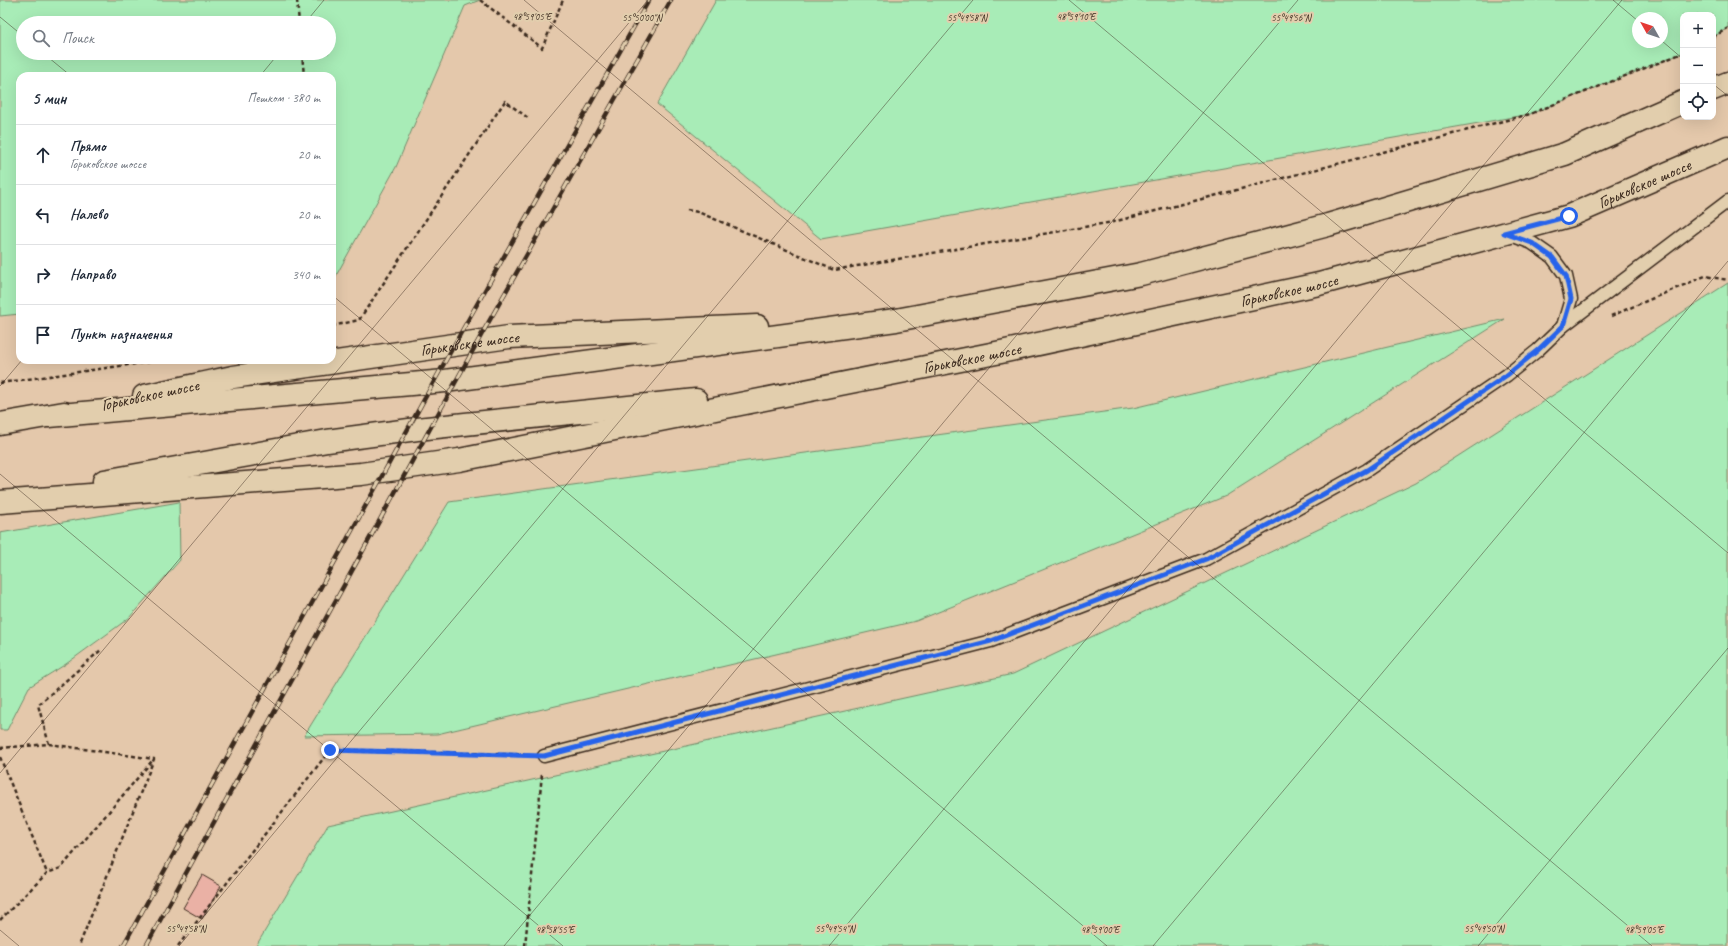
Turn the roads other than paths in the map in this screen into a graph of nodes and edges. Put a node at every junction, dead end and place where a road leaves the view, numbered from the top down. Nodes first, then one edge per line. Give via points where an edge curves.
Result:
1 (1728, 83) edge
2 (1716, 88) edge
3 (1680, 103) edge
4 (1728, 146) edge
5 (1728, 200) edge
6 (1504, 233) junction
7 (896, 320) junction
8 (1563, 326) junction
9 (336, 362) edge
10 (323, 364) edge
11 (834, 385) junction
12 (49, 416) junction
13 (0, 424) edge
14 (0, 501) edge
15 (544, 756) road end

1 - 2 main road
3 - 7 main road, Горьковское шоссе via 1565,154 1328,224 1141,274
4 - 6 main road, Горьковское шоссе via 1569,216
5 - 8 lane
6 - 8 lane via 1532,243 1552,257 1566,276 1571,299
6 - 11 main road, Горьковское шоссе via 1319,284
7 - 9 main road, Горьковское шоссе via 510,337
7 - 12 main road, Горьковское шоссе via 445,381
8 - 15 lane via 1507,375 1367,470 1206,559 991,641
10 - 12 main road, Горьковское шоссе via 233,377
11 - 14 main road, Горьковское шоссе via 416,429 327,441
11 - 14 main road, Горьковское шоссе via 459,460 369,473
12 - 13 main road, Горьковское шоссе

